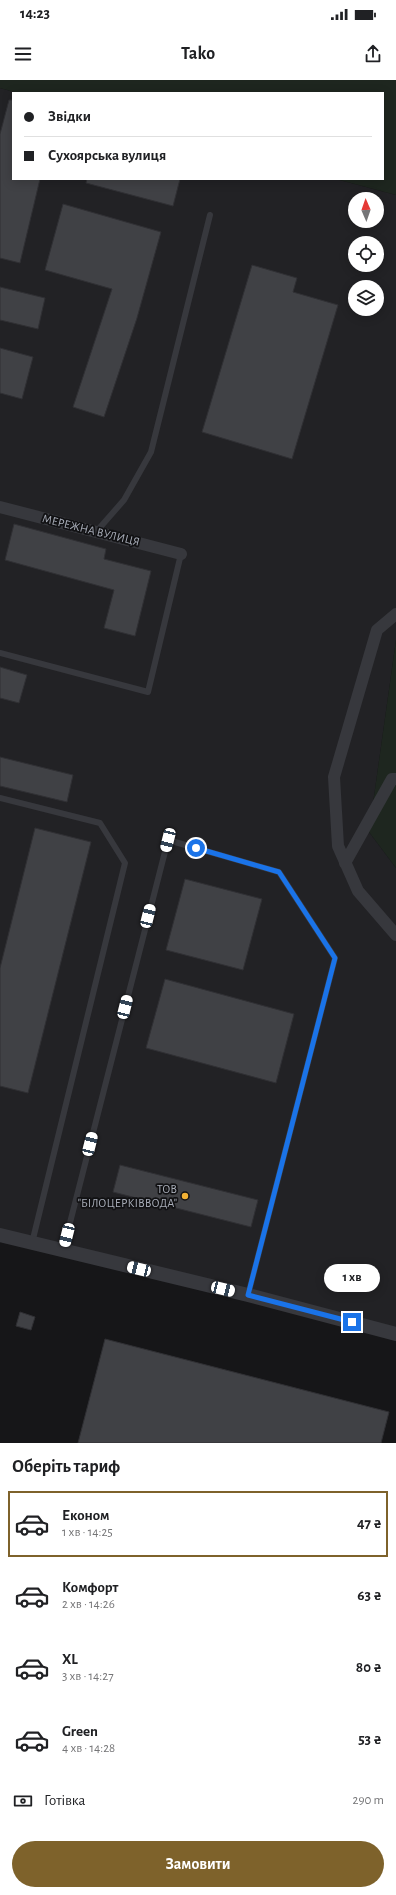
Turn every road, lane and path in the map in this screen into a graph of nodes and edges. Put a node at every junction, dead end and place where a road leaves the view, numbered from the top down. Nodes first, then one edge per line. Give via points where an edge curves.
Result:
1 (210, 215) dead end
2 (0, 507) edge
3 (96, 532) junction
4 (181, 554) joint
5 (396, 614) edge
6 (0, 653) edge
7 (396, 779) edge
8 (0, 798) edge
9 (345, 863) junction
10 (396, 936) edge
11 (0, 1235) edge
12 (32, 1243) junction
13 (63, 1250) junction
14 (248, 1295) junction
15 (396, 1334) edge

1 - 3 lane via 151,452 124,500
2 - 3 street, МЕРЕЖНА ВУЛИЦЯ
3 - 4 street, МЕРЕЖНА ВУЛИЦЯ
4 - 6 lane via 148,692
5 - 9 street via 377,630 334,777 338,846
7 - 9 street via 392,779
8 - 12 lane via 100,823 125,862
9 - 10 street via 358,891
11 - 12 street
12 - 13 street
13 - 14 street
13 - 14 lane via 168,840 279,872 335,958
14 - 15 street

